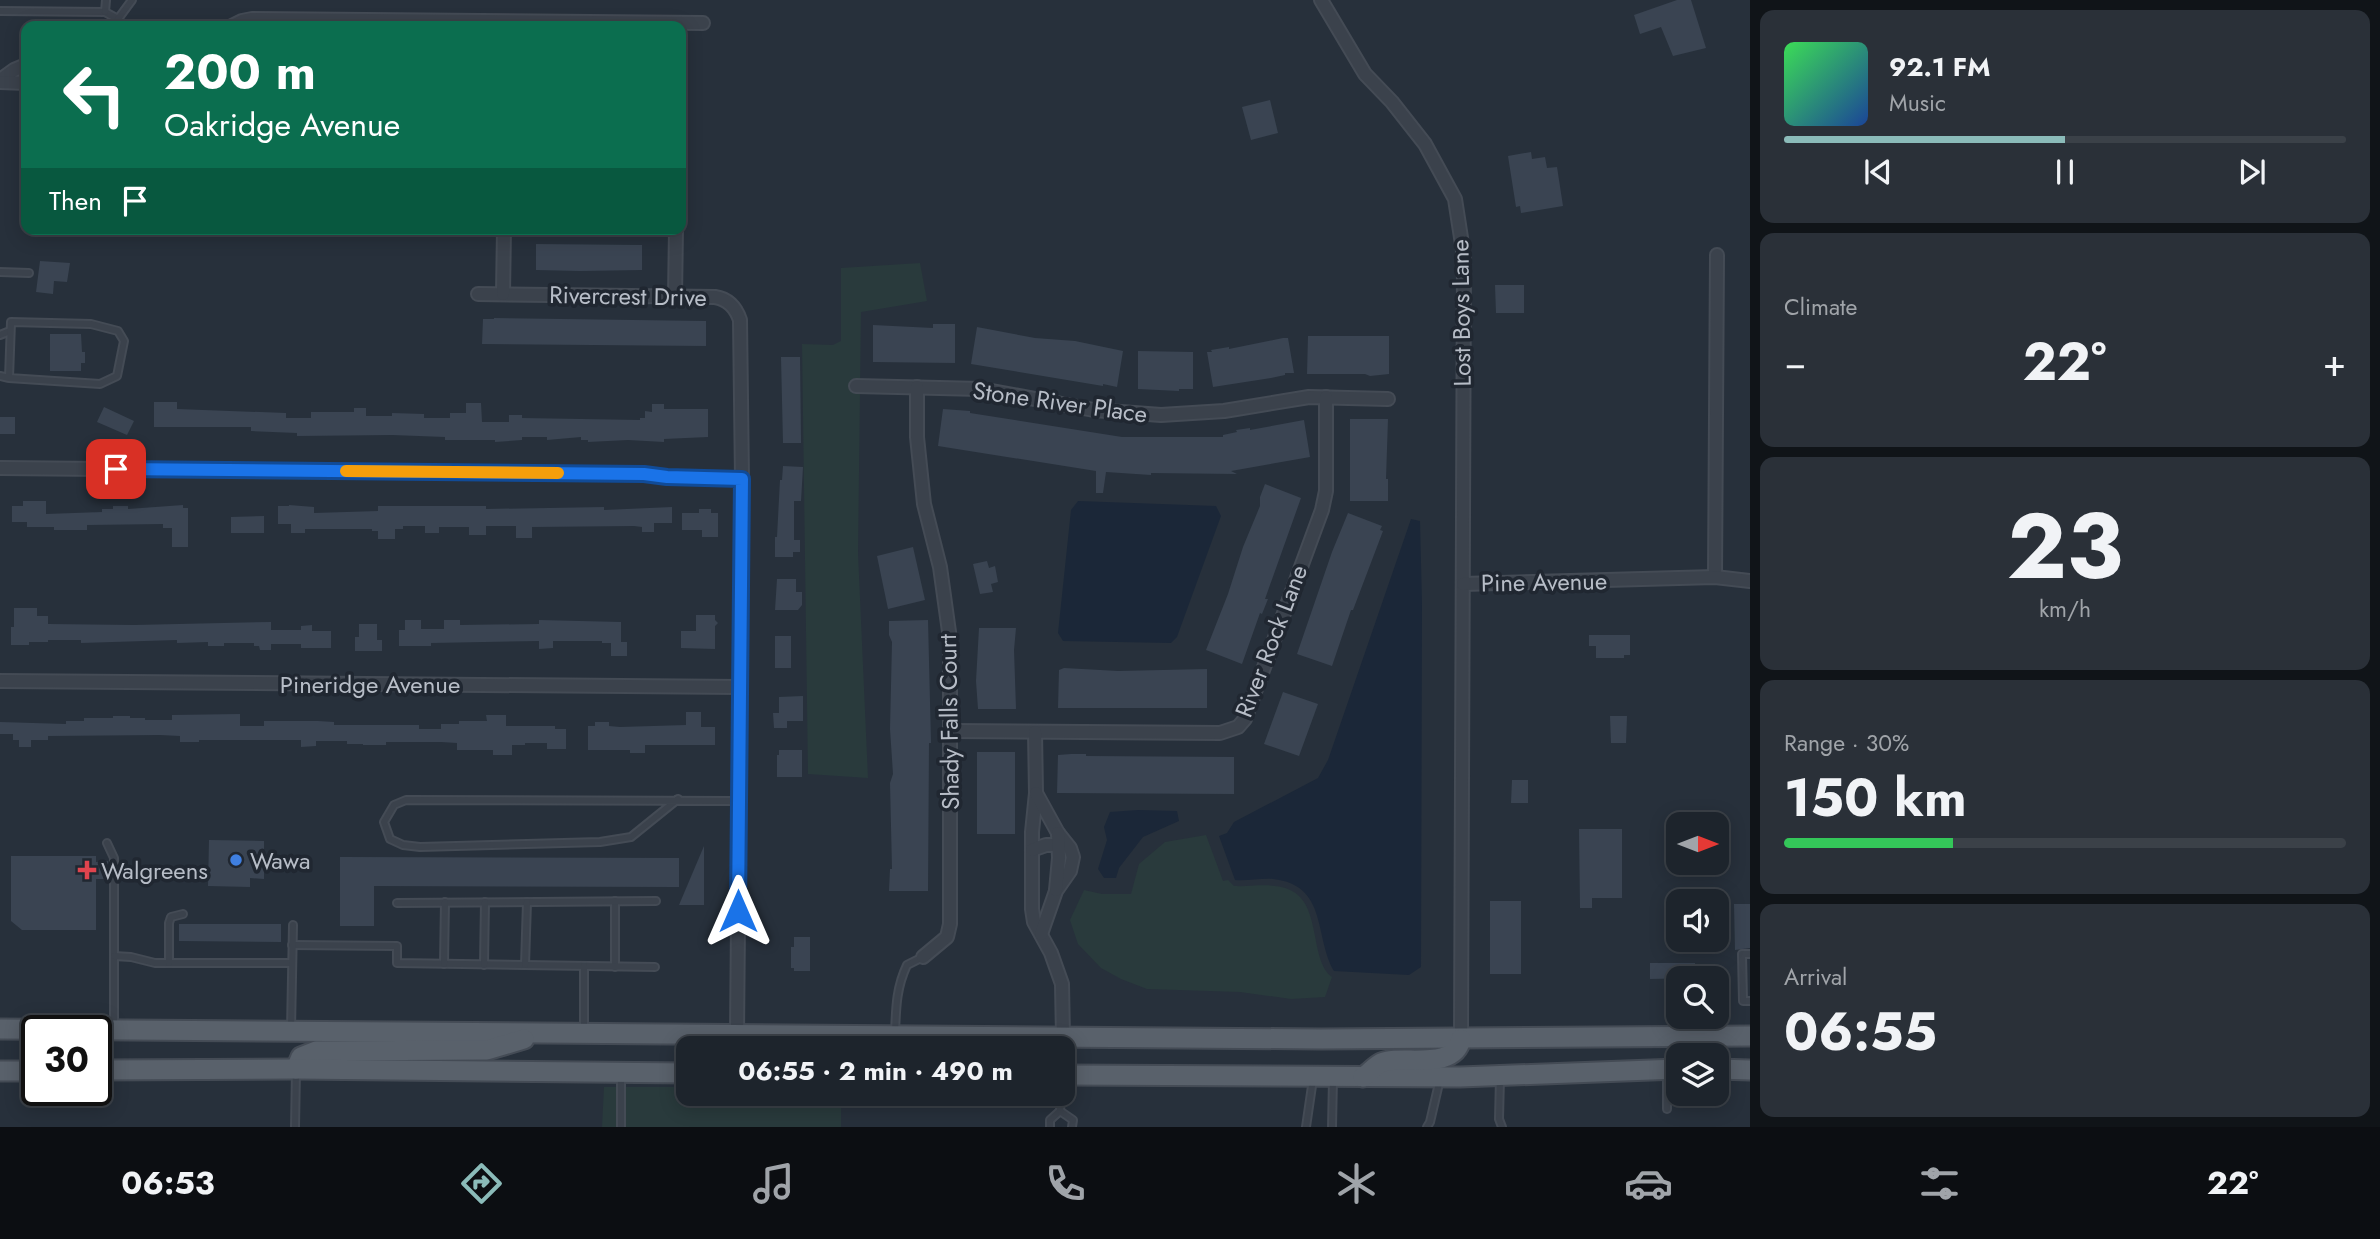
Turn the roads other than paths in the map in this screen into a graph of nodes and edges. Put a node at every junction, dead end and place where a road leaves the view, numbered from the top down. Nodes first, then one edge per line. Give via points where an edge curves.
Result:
1 (106, 0) edge
2 (132, 0) edge
3 (1321, 0) edge
4 (0, 11) edge
5 (105, 12) junction
6 (118, 19) joint
7 (240, 21) edge
8 (422, 21) edge
9 (703, 23) dead end
10 (686, 24) edge
11 (21, 67) edge
12 (0, 81) edge
13 (21, 83) edge
14 (504, 235) edge
15 (676, 235) edge
16 (1717, 255) dead end
17 (0, 272) edge
18 (29, 272) dead end
19 (478, 294) dead end
20 (503, 294) junction
21 (675, 296) junction
22 (10, 331) junction
23 (0, 335) edge
24 (0, 376) edge
25 (9, 378) junction
26 (856, 386) dead end
27 (917, 387) junction
28 (1326, 397) junction
29 (1388, 398) dead end
30 (0, 468) edge
31 (742, 479) junction
32 (1715, 577) junction
33 (1750, 581) edge
34 (1463, 584) junction
35 (0, 681) edge
36 (740, 687) junction
37 (950, 731) junction
38 (1035, 732) junction
39 (1036, 793) junction
40 (678, 799) junction
41 (738, 801) junction
42 (1059, 839) junction
43 (107, 843) dead end
44 (1032, 850) junction
45 (615, 901) junction
46 (656, 901) dead end
47 (397, 902) dead end
48 (445, 902) junction
49 (485, 902) junction
50 (527, 902) junction
51 (183, 914) dead end
52 (293, 926) dead end
53 (1041, 934) junction
54 (292, 945) junction
55 (1750, 954) edge
56 (114, 956) junction
57 (923, 957) joint
58 (291, 962) junction
59 (169, 963) junction
60 (444, 964) junction
61 (484, 965) junction
62 (525, 965) junction
63 (584, 966) junction
64 (615, 967) junction
65 (655, 967) dead end
66 (1750, 1001) edge
67 (0, 1029) edge
68 (114, 1030) junction
69 (291, 1032) junction
70 (538, 1033) junction
71 (584, 1034) junction
72 (895, 1035) junction
73 (737, 1036) edge
74 (872, 1036) edge
75 (979, 1036) edge
76 (1063, 1036) edge
77 (1075, 1037) edge
78 (1750, 1037) edge
79 (676, 1039) edge
80 (1461, 1039) junction
81 (296, 1069) junction
82 (1666, 1069) edge
83 (1729, 1069) edge
84 (112, 1070) edge
85 (1750, 1070) edge
86 (0, 1071) edge
87 (21, 1071) edge
88 (621, 1072) junction
89 (676, 1073) edge
90 (1075, 1076) edge
91 (1500, 1076) junction
92 (1323, 1077) junction
93 (1363, 1077) junction
94 (1441, 1077) junction
95 (1060, 1106) edge
96 (1060, 1111) junction
97 (295, 1127) edge
98 (621, 1127) edge
99 (1050, 1127) edge
100 (1072, 1127) edge
101 (1306, 1127) edge
102 (1332, 1127) edge
103 (1427, 1127) edge
104 (1502, 1127) edge

1 - 5 lane
2 - 6 lane
3 - 34 street, Lost Boys Lane via 1365,74 1425,144 1455,199 1464,257
4 - 5 lane
5 - 6 lane
7 - 8 street
9 - 10 street
11 - 12 street
12 - 13 street
14 - 20 street
15 - 21 street
16 - 32 street
17 - 18 lane
19 - 20 street, Rivercrest Drive
20 - 21 street, Rivercrest Drive
21 - 31 street, Rivercrest Drive via 721,298 737,312
22 - 23 lane
22 - 25 lane
22 - 25 lane via 11,321 91,324 118,331 124,341 117,376 100,384
24 - 25 lane
26 - 27 street, Stone River Place
27 - 28 street, Stone River Place via 981,390 1094,410 1161,415
27 - 37 street, Shady Falls Court via 924,504 940,567 950,639
28 - 29 street, Stone River Place
28 - 38 street, River Rock Lane via 1322,510 1245,719 1238,727 1220,733
30 - 31 street via 644,474
31 - 36 street, Rivercrest Drive
32 - 33 street, Pine Avenue
32 - 34 street, Pine Avenue
34 - 80 street, Pine Avenue
35 - 36 street, Pineridge Avenue
36 - 41 street, Rivercrest Drive
37 - 38 street, River Rock Lane
37 - 57 street, Shady Falls Court via 950,924 947,937
38 - 39 street
39 - 42 street
39 - 44 street
40 - 40 lane via 406,800 394,805 384,822 390,839 420,847 600,842 631,837
40 - 41 lane
41 - 73 street, Rivercrest Drive
42 - 44 street
42 - 53 street via 1070,849 1073,864 1056,891
43 - 56 lane via 113,854
44 - 53 street via 1032,909
45 - 46 lane
45 - 50 lane
45 - 64 lane
47 - 48 lane
48 - 49 lane
48 - 60 lane
49 - 50 lane
49 - 61 lane
50 - 62 lane
51 - 59 lane via 171,917 169,923
52 - 54 lane
53 - 76 street via 1062,984
54 - 58 lane
54 - 60 lane via 397,946 397,963
55 - 66 lane via 1742,954 1743,1001
56 - 59 lane
56 - 68 lane
57 - 72 lane, Shady Falls Court via 907,965 900,980
58 - 59 lane
58 - 69 lane
60 - 61 lane
61 - 62 lane
62 - 63 lane
63 - 64 lane
63 - 71 lane
64 - 65 lane
67 - 68 main road
68 - 69 main road
69 - 70 main road
70 - 71 main road
70 - 81 main road via 487,1050 316,1052 301,1057
71 - 79 main road
72 - 74 main road
72 - 75 main road
77 - 80 main road
78 - 80 main road
80 - 93 main road via 1443,1058 1382,1063
81 - 84 main road
81 - 88 main road
81 - 97 lane
82 - 91 main road
83 - 85 main road
86 - 87 main road
88 - 89 main road
88 - 98 lane
90 - 92 main road
91 - 94 main road
91 - 104 lane
92 - 93 main road
92 - 101 lane
92 - 102 lane
93 - 94 main road
94 - 103 lane
95 - 96 lane
96 - 99 lane via 1050,1120
96 - 100 lane via 1073,1120

